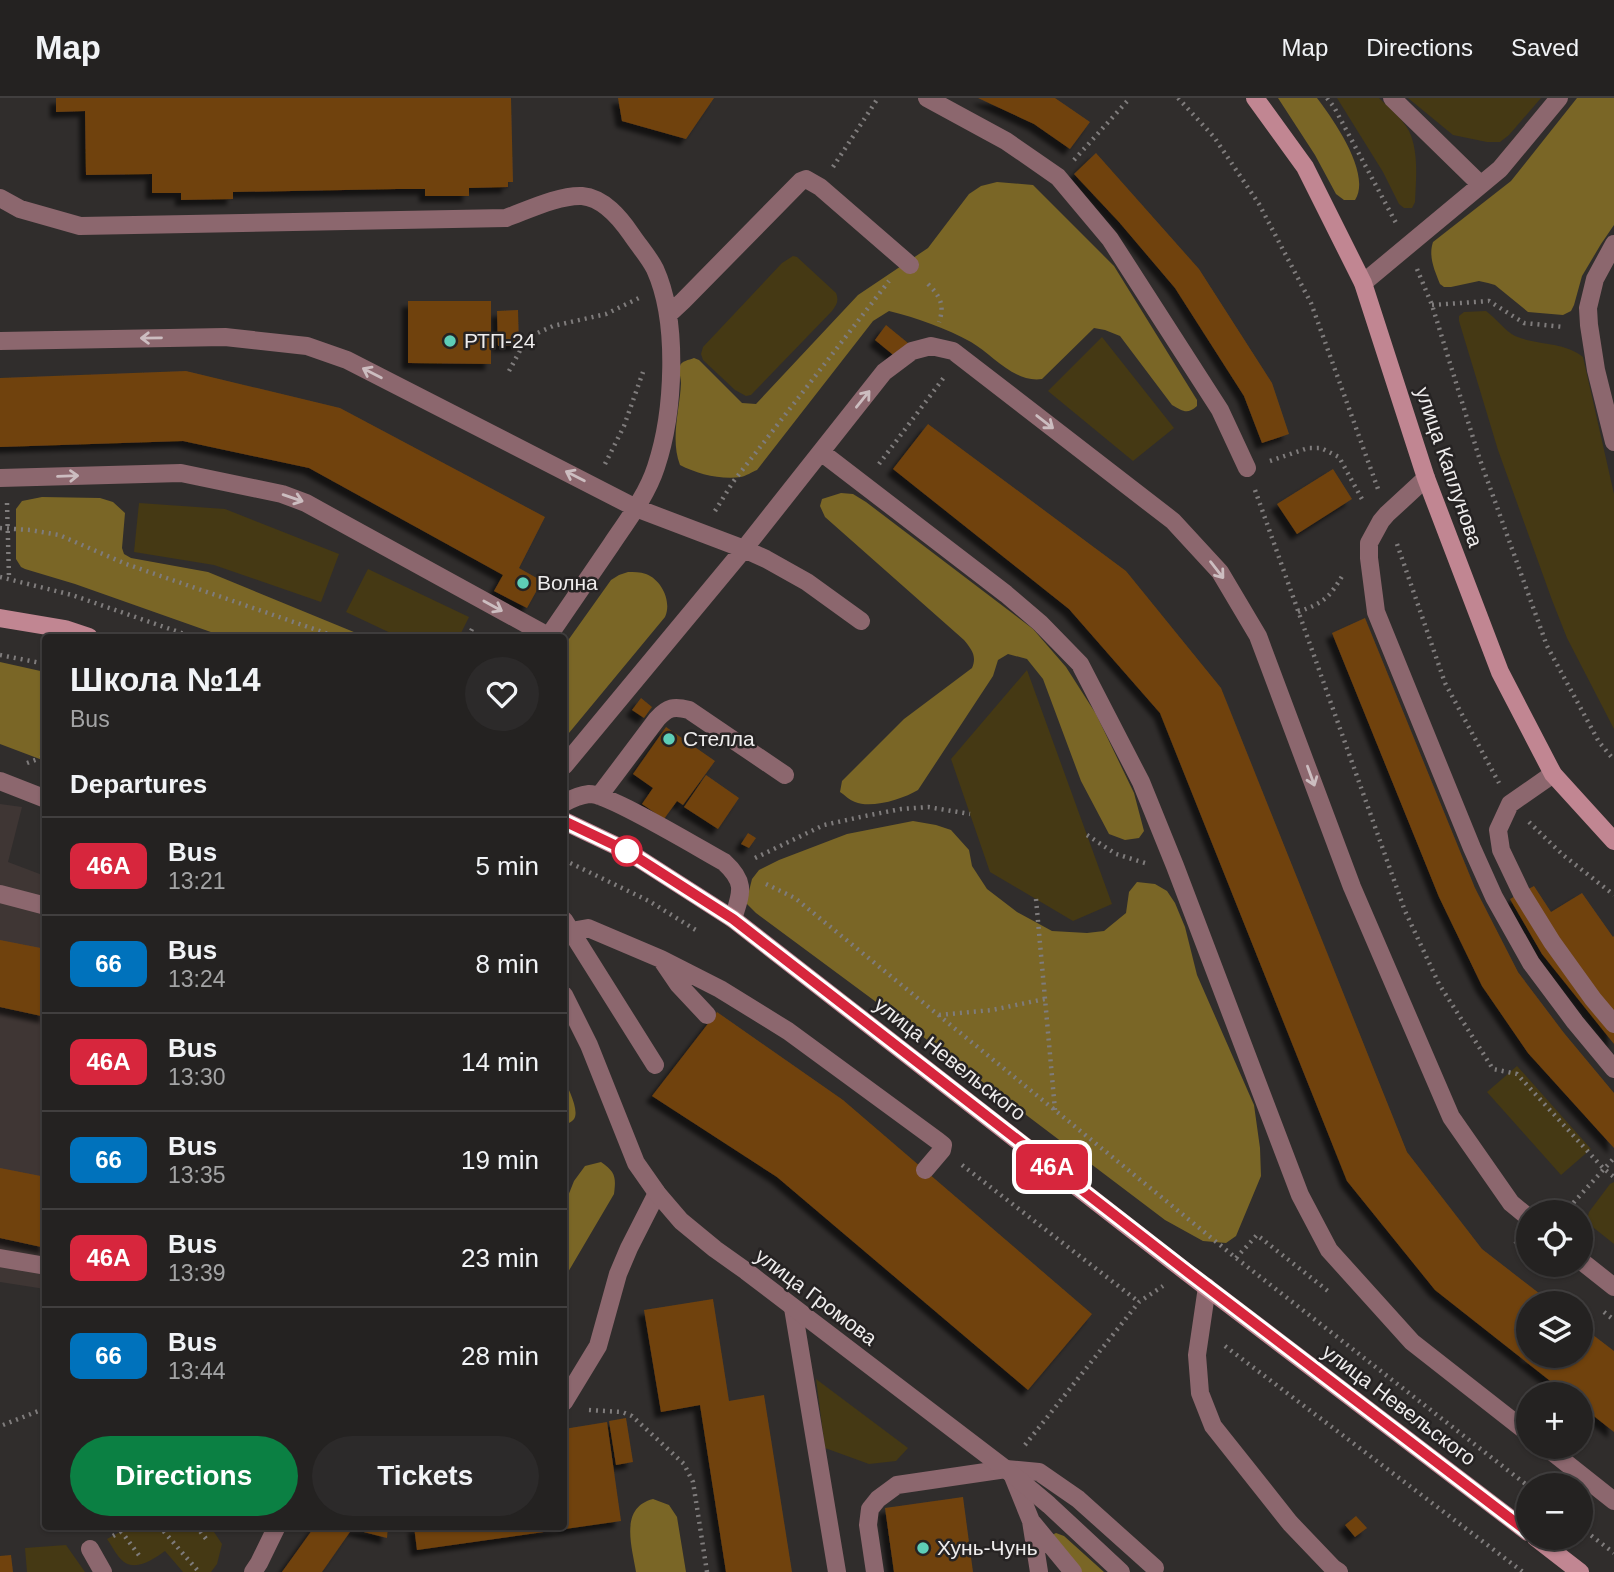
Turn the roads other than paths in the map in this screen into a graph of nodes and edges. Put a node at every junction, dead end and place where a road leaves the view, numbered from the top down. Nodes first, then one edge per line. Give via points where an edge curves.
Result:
1 (927, 98) edge
2 (1255, 98) edge
3 (1392, 98) edge
4 (1559, 98) edge
5 (1481, 185) junction
6 (0, 198) edge
7 (1614, 244) edge
8 (907, 263) road end
9 (1363, 283) junction
10 (667, 315) junction
11 (0, 341) edge
12 (1614, 442) edge
13 (821, 452) junction
14 (1247, 468) road end
15 (3, 478) edge
16 (1426, 478) junction
17 (636, 508) junction
18 (744, 549) junction
19 (0, 618) edge
20 (861, 621) dead end
21 (80, 634) edge
22 (543, 634) edge
23 (550, 634) edge
24 (567, 762) edge
25 (1553, 774) junction
26 (785, 775) dead end
27 (0, 781) edge
28 (599, 796) junction
29 (42, 797) edge
30 (567, 802) edge
31 (567, 822) edge
32 (1614, 841) edge
33 (0, 894) edge
34 (42, 905) edge
35 (733, 919) junction
36 (567, 925) edge
37 (661, 959) junction
38 (567, 1001) edge
39 (707, 1015) dead end
40 (1614, 1024) edge
41 (655, 1065) dead end
42 (1614, 1069) edge
43 (925, 1171) dead end
44 (657, 1193) junction
45 (1516, 1207) edge
46 (0, 1258) edge
47 (42, 1265) edge
48 (1593, 1270) edge
49 (1207, 1287) junction
50 (1614, 1287) edge
51 (793, 1308) junction
52 (567, 1397) edge
53 (1516, 1424) edge
54 (1561, 1459) edge
55 (1009, 1472) junction
56 (1614, 1501) edge
57 (1031, 1521) junction
58 (1516, 1523) edge
59 (275, 1530) edge
60 (90, 1549) dead end
61 (1552, 1550) edge
62 (1155, 1568) dead end
63 (103, 1572) edge
64 (253, 1572) edge
65 (836, 1572) edge
66 (875, 1572) edge
67 (1039, 1572) edge
68 (1073, 1572) edge
69 (1121, 1572) edge
70 (1339, 1572) edge
71 (1580, 1572) edge

1 - 14 street via 1006,141 1058,177 1110,239 1220,410
2 - 9 main road, улица Каплунова via 1305,167
3 - 5 street
4 - 5 street
5 - 9 street
6 - 10 street via 19,209 80,226 506,218 551,201 582,196 596,200 621,220 654,267
7 - 12 street via 1595,279 1588,308 1596,370
8 - 10 street via 820,187 801,181
9 - 16 main road, улица Каплунова
10 - 17 street via 671,338 667,425 655,469
17 -> 11 street via 347,360 307,345 225,337
13 - 18 street
13 -> 45 street via 884,372 912,351 931,345 953,351 1173,521 1220,572 1258,636 1352,887 1451,1117
13 - 53 street via 1006,594 1080,664 1141,782 1300,1195 1329,1250 1412,1342
15 -> 22 street via 181,473 282,494
16 - 25 main road, улица Каплунова via 1500,672
16 - 42 street via 1381,521 1369,543 1376,612 1494,897 1531,963
17 - 18 street
17 - 23 street
18 - 20 street via 807,582
18 - 24 street
19 - 21 main road
25 - 32 main road, улица Каплунова
25 - 40 street via 1510,804 1498,830 1501,850 1552,942
26 - 28 street via 689,710 676,707 657,719
27 - 29 street
28 - 30 street via 590,794
28 - 35 street via 724,863 735,874 741,892
31 - 35 main road, улица Невельского via 627,851
33 - 34 street
35 - 49 main road, улица Невельского
36 - 37 street via 588,928
36 - 41 street
37 - 39 street
37 - 43 street via 788,1031 939,1141 942,1150
38 - 44 street, улица Громова via 636,1163
44 - 51 street, улица Громова via 715,1250
44 - 52 street via 618,1274 598,1346
46 - 47 street
48 - 50 street
49 - 58 main road, улица Невельского
49 - 70 street via 1197,1355 1200,1393 1213,1426 1290,1523
51 - 55 street, улица Громова
51 - 65 street
54 - 56 street
55 - 57 street
55 - 62 street via 1039,1472 1078,1499
55 - 66 street via 897,1485 878,1499 870,1509 868,1525
55 - 69 street, улица Громова
57 - 67 street
57 - 68 street
59 - 64 street
60 - 63 street
61 - 71 main road

